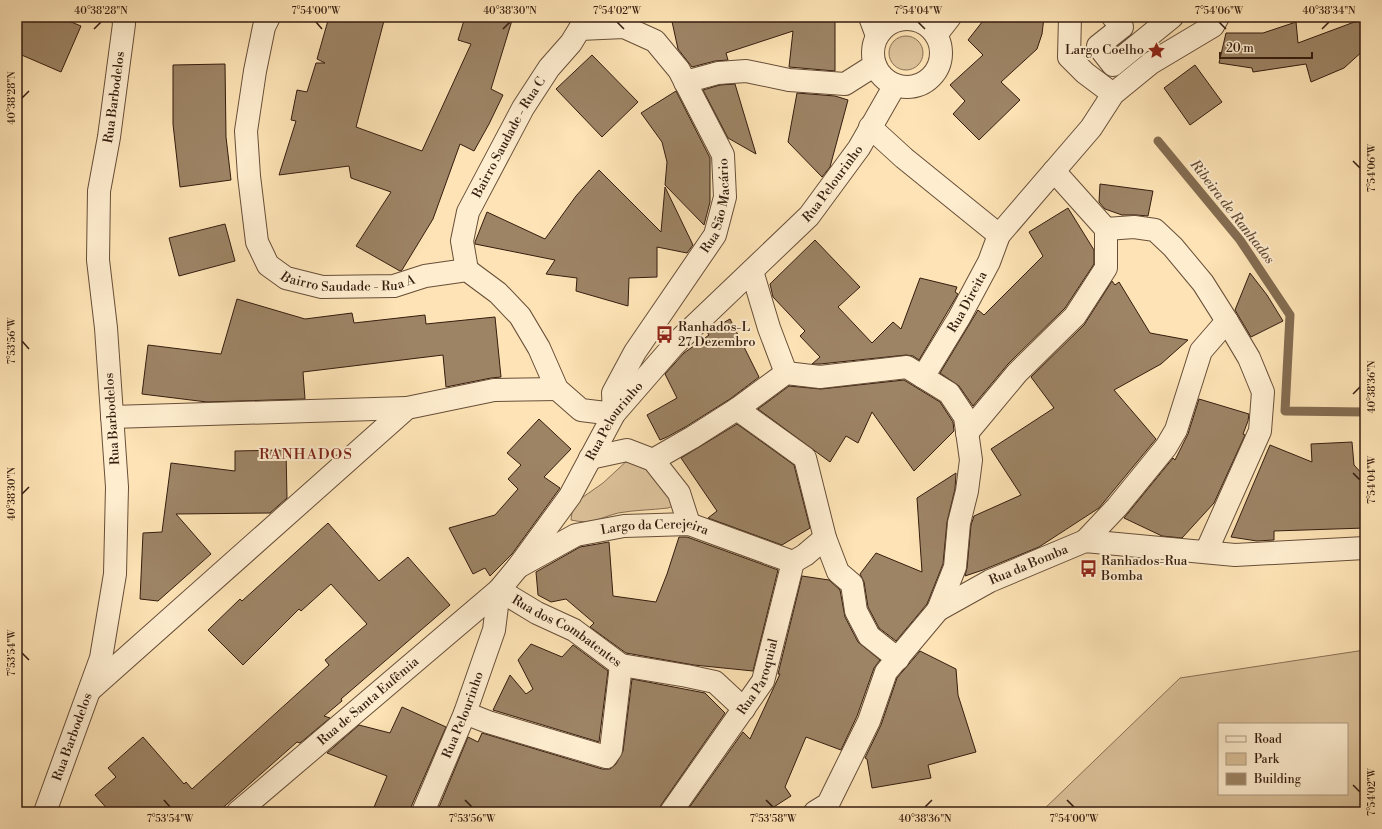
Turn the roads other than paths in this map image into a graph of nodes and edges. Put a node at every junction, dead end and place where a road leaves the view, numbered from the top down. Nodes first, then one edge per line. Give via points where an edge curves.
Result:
1 (123, 17) edge
2 (269, 17) edge
3 (950, 17) edge
4 (1070, 17) edge
5 (1113, 17) edge
6 (1172, 17) edge
7 (1218, 17) edge
8 (584, 23) edge
9 (874, 27) edge
10 (936, 35) junction
11 (875, 65) junction
12 (685, 82) junction
13 (895, 86) junction
14 (1113, 94) junction
15 (870, 127) junction
16 (1054, 171) junction
17 (1106, 229) junction
18 (999, 235) junction
19 (467, 270) junction
20 (752, 271) junction
21 (1227, 321) junction
22 (786, 373) junction
23 (922, 377) junction
24 (558, 389) junction
25 (407, 408) junction
26 (737, 409) junction
27 (614, 414) junction
28 (112, 417) junction
29 (967, 433) junction
30 (590, 458) junction
31 (652, 460) junction
32 (689, 524) junction
33 (825, 538) junction
34 (1085, 541) junction
35 (1365, 548) edge
36 (1206, 552) junction
37 (794, 562) junction
38 (518, 567) junction
39 (499, 590) junction
40 (938, 610) junction
41 (898, 659) junction
42 (621, 665) junction
43 (89, 692) junction
44 (744, 709) junction
45 (465, 713) junction
46 (44, 812) edge
47 (238, 812) edge
48 (423, 812) edge
49 (671, 812) edge
50 (814, 812) edge

1 - 28 street, Rua Barbodelos via 110,137 99,191 98,260
2 - 19 street, Bairro Saudade - Rua A via 264,27 255,71 246,130 257,242 268,265 286,278 322,287 394,286 425,276
3 - 10 street
4 - 14 street via 1069,57 1085,74
5 - 6 street via 1122,27 1098,46 1113,65
7 - 14 street, Rua Direita via 1213,26 1151,63
8 - 12 street, Rua São Macário via 624,26 655,41 679,70
8 - 19 street, Bairro Saudade - Rua C via 571,43 549,68 523,108 468,212 462,241
9 - 10 street via 885,27 895,21 906,19 918,20
9 - 11 street
10 - 13 street via 942,55 934,75 916,86
11 - 12 street via 845,84 789,80 746,70 718,73
11 - 13 street via 879,74
12 - 27 street, Rua São Macário via 723,155 725,196 715,235 636,352 613,393
13 - 15 street, Rua Pelourinho
14 - 16 street, Rua Direita via 1091,128
15 - 18 street
15 - 20 street, Rua Pelourinho via 859,148 809,216
16 - 17 street
16 - 18 street, Rua Direita
17 - 21 street via 1134,227 1155,230 1203,282
17 - 29 street via 1106,268 1075,316 1017,373
18 - 23 street, Rua Direita via 989,262 959,318
19 - 24 street via 498,293 520,316 539,348
20 - 22 street
20 - 27 street, Rua Pelourinho via 674,345
21 - 34 street via 1201,351 1176,430 1166,447
21 - 36 street via 1249,358 1263,392 1260,431
22 - 23 street via 820,377 907,367
22 - 26 street
23 - 29 street via 949,393 965,417
24 - 25 street via 494,390
24 - 27 street via 581,410
25 - 28 street
25 - 43 street
26 - 31 street
26 - 33 street via 805,458
27 - 30 street, Rua Pelourinho
28 - 43 street, Rua Barbodelos via 117,487 115,574 101,658
29 - 40 street via 971,460 959,524 955,567
30 - 31 street via 627,450
30 - 38 street, Rua Pelourinho via 570,496
31 - 32 street via 679,493
32 - 37 street, Largo da Cerejeira
32 - 38 street, Largo da Cerejeira via 624,526 576,536
33 - 37 street
33 - 41 street via 838,572 852,584 856,611 869,636
34 - 36 street, Rua da Bomba
34 - 40 street, Rua da Bomba via 990,581
35 - 36 street, Rua da Bomba via 1235,555
37 - 44 street, Rua Paroquial via 764,681
38 - 39 street, Rua Pelourinho
39 - 42 street, Rua dos Combatentes via 537,613 574,630
39 - 45 street, Rua Pelourinho via 494,630
39 - 47 street, Rua de Santa Eufêmia
40 - 41 street, Rua da Bomba
41 - 50 street, Rua da Bomba via 886,672 869,721 828,804
42 - 44 street, Rua dos Combatentes via 715,682
42 - 45 street via 611,750 606,757
43 - 46 street, Rua Barbodelos
44 - 49 street, Rua Paroquial
45 - 48 street, Rua Pelourinho

